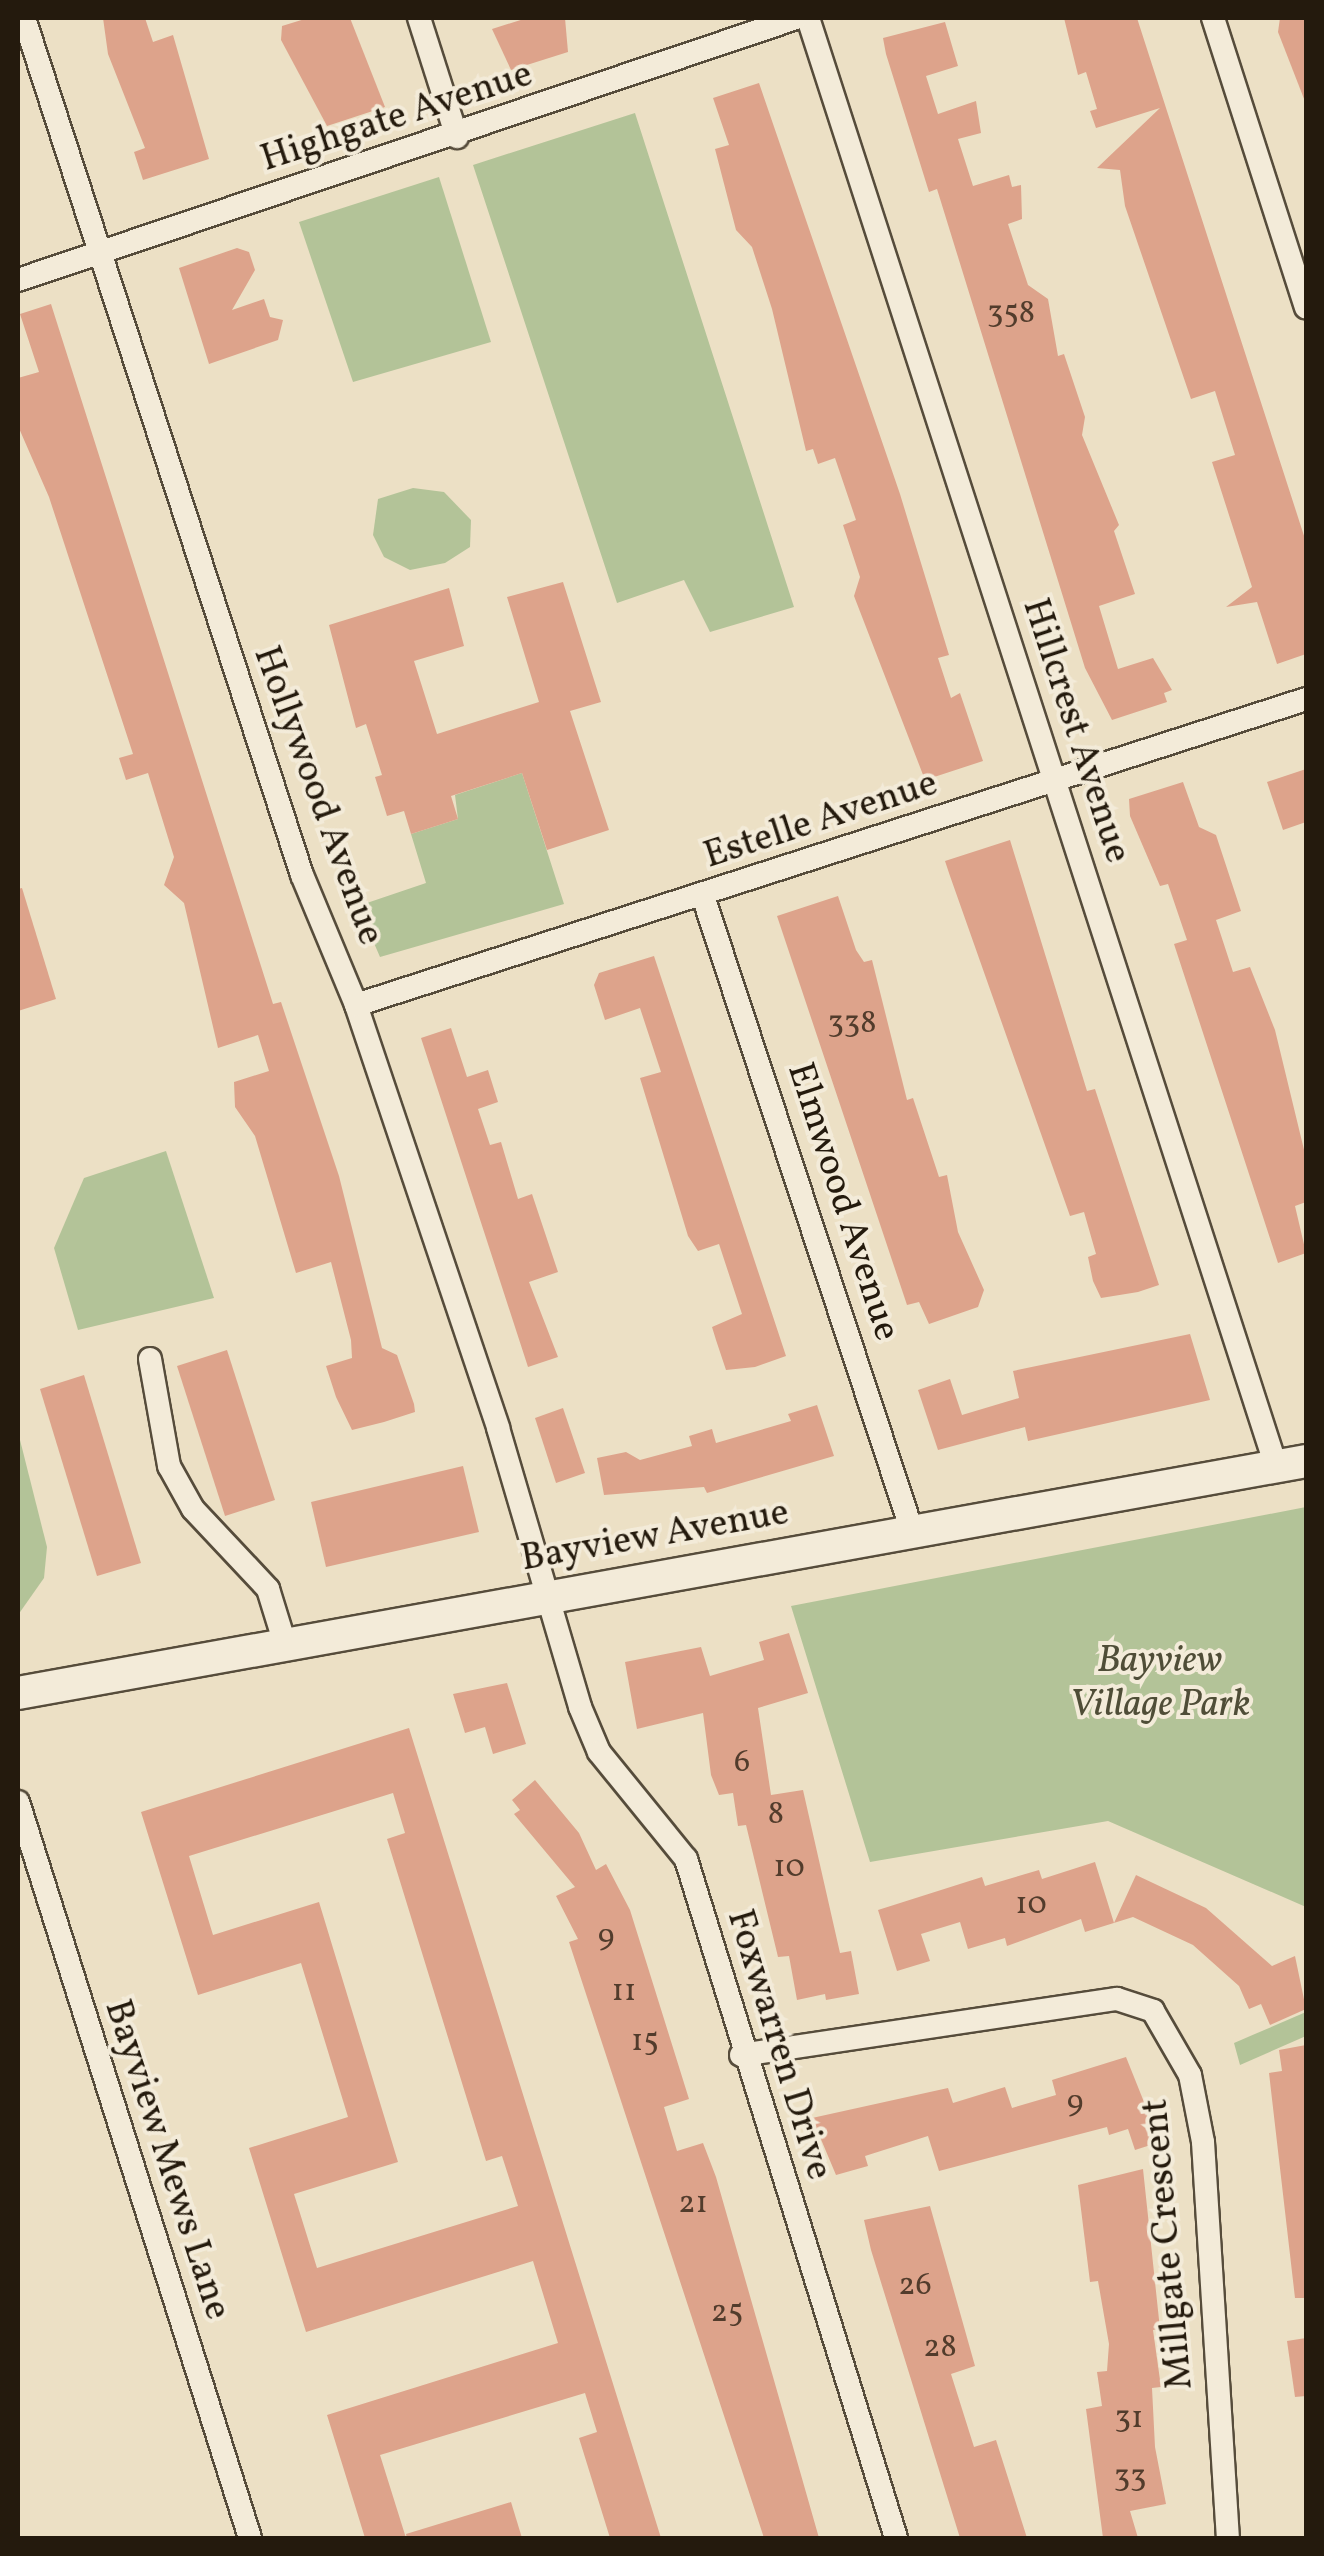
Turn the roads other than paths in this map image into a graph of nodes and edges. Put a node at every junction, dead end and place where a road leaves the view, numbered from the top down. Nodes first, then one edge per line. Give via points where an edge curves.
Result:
1 (24, 18) edge
2 (419, 18) edge
3 (796, 18) edge
4 (808, 18) edge
5 (1213, 18) edge
6 (457, 137) junction
7 (97, 253) junction
8 (18, 280) edge
9 (1306, 308) edge
10 (1306, 699) edge
11 (1055, 783) junction
12 (703, 896) junction
13 (356, 1005) junction
14 (150, 1360) dead end
15 (1291, 1464) edge
16 (912, 1532) junction
17 (548, 1597) junction
18 (285, 1644) junction
19 (18, 1692) edge
20 (18, 1802) edge
21 (741, 2055) junction
22 (250, 2538) edge
23 (896, 2538) edge
24 (1228, 2538) edge

1 - 7 street, Hollywood Avenue
2 - 6 street
3 - 6 street, Highgate Avenue
4 - 11 street, Hillcrest Avenue
5 - 9 street
6 - 7 street, Highgate Avenue
7 - 8 street, Highgate Avenue
7 - 13 street, Hollywood Avenue via 302,875
10 - 11 street, Estelle Avenue
11 - 12 street, Estelle Avenue
11 - 15 street, Hillcrest Avenue
12 - 13 street, Estelle Avenue
12 - 16 street, Elmwood Avenue
13 - 17 street, Hollywood Avenue
14 - 18 street via 169,1466 193,1509 268,1589
15 - 16 main road, Bayview Avenue
16 - 17 main road, Bayview Avenue
17 - 18 main road, Bayview Avenue
17 - 21 street, Foxwarren Drive via 599,1752 686,1859
18 - 19 main road, Bayview Avenue
20 - 22 street, Bayview Mews Lane
21 - 23 street, Foxwarren Drive
21 - 24 street, Millgate Crescent via 1117,1999 1153,2011 1190,2074 1204,2142

